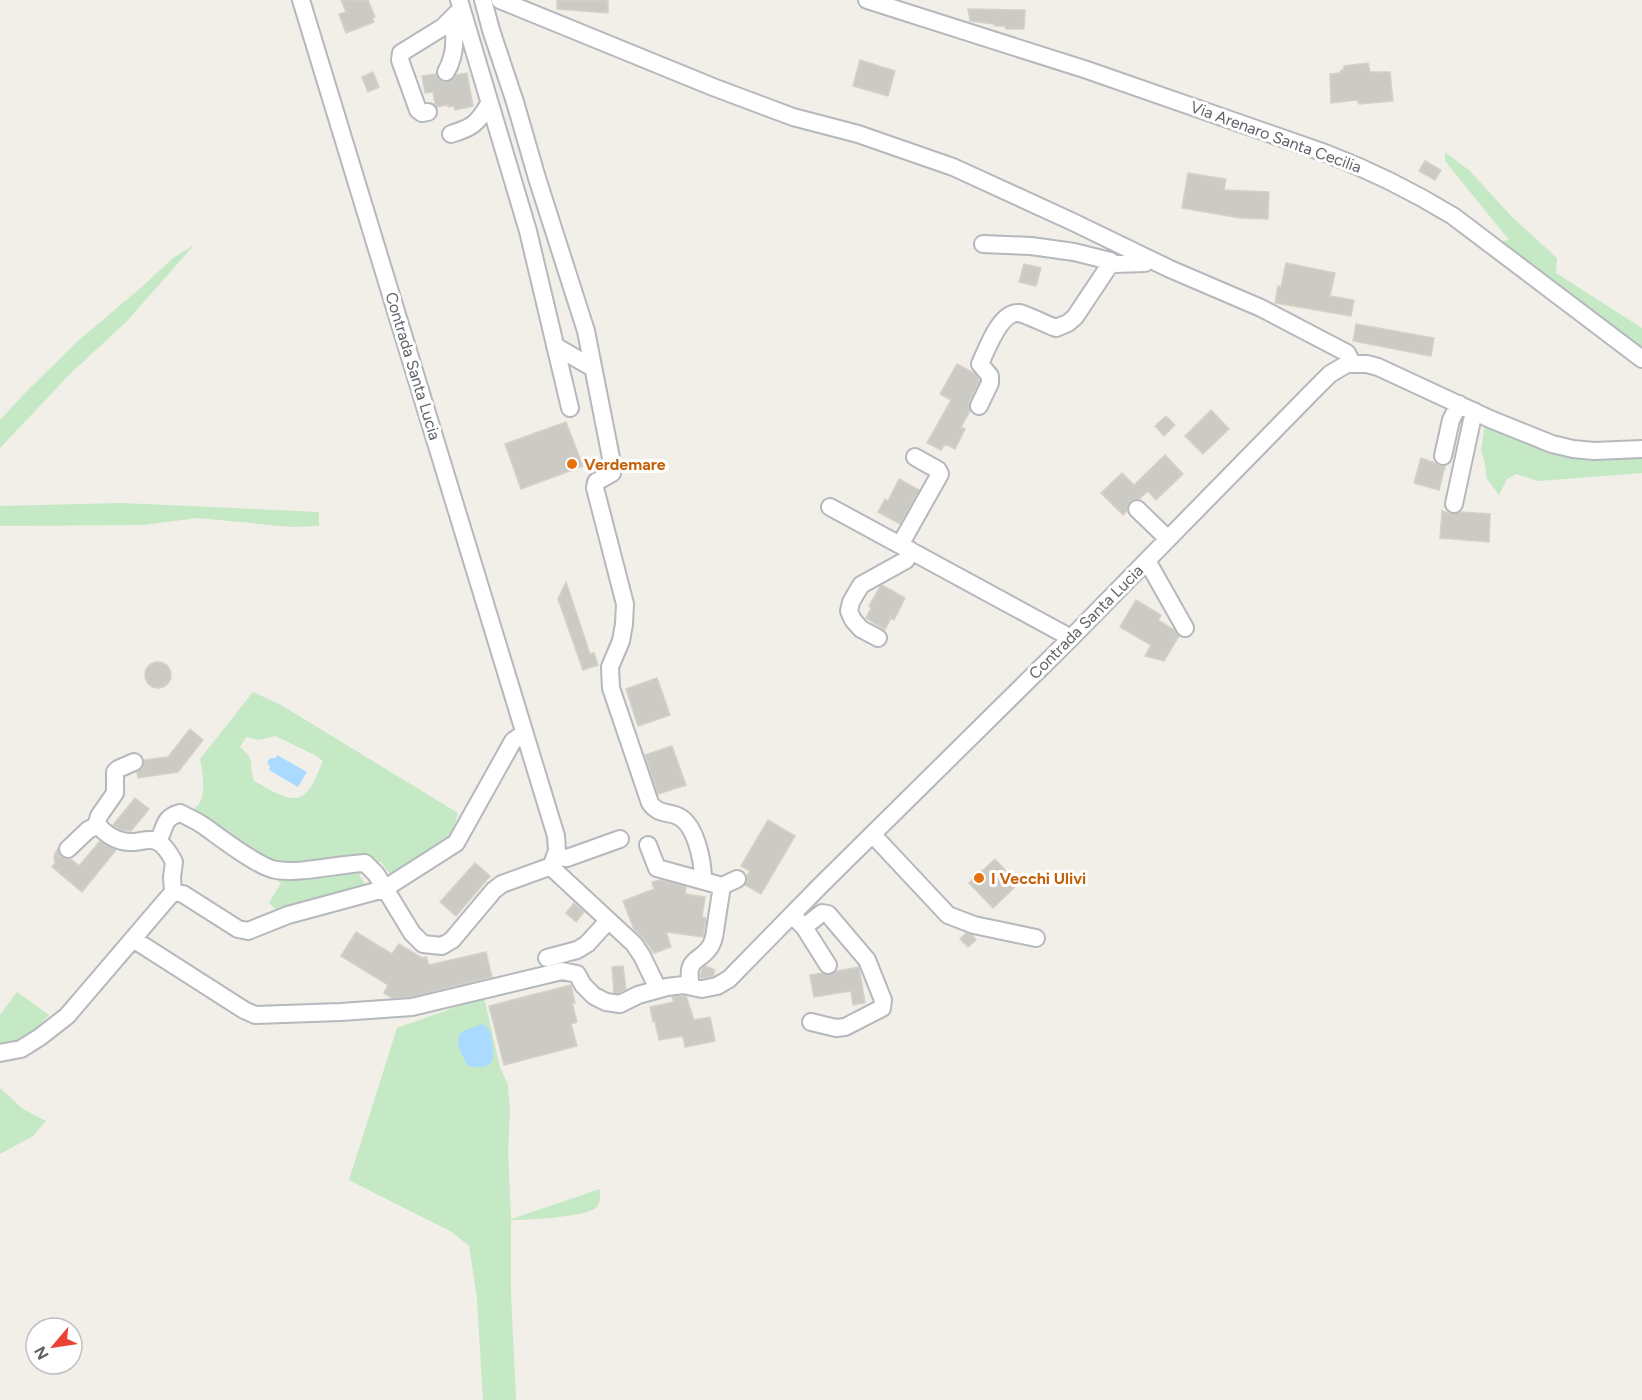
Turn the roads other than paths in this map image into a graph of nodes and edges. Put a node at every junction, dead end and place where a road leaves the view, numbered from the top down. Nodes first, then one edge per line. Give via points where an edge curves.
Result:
1 (301, 0) edge
2 (483, 0) edge
3 (500, 0) edge
4 (867, 0) edge
5 (457, 9) edge
6 (446, 72) dead end
7 (490, 106) junction
8 (428, 112) dead end
9 (451, 134) dead end
10 (983, 244) dead end
11 (1149, 259) junction
12 (1113, 264) junction
13 (555, 346) junction
14 (1642, 359) edge
15 (1352, 363) junction
16 (594, 368) junction
17 (979, 406) dead end
18 (570, 408) dead end
19 (1466, 408) junction
20 (1642, 449) edge
21 (1443, 456) dead end
22 (915, 457) dead end
23 (1454, 504) dead end
24 (831, 507) dead end
25 (1137, 509) dead end
26 (1168, 539) junction
27 (905, 548) junction
28 (1145, 562) junction
29 (1185, 628) dead end
30 (878, 638) dead end
31 (1070, 639) junction
32 (524, 733) junction
33 (134, 762) dead end
34 (98, 825) junction
35 (873, 835) junction
36 (620, 839) dead end
37 (158, 841) junction
38 (648, 846) dead end
39 (68, 849) dead end
40 (553, 862) junction
41 (704, 881) junction
42 (384, 889) junction
43 (173, 892) junction
44 (792, 914) junction
45 (608, 921) junction
46 (804, 927) junction
47 (1036, 938) dead end
48 (133, 939) junction
49 (547, 958) dead end
50 (828, 965) dead end
51 (691, 986) junction
52 (658, 989) junction
53 (811, 1022) dead end
54 (0, 1053) edge

1 - 32 street, Contrada Santa Lucia
2 - 16 street via 576,295
3 - 11 street via 793,117 858,134 953,167
4 - 14 street, Via Arenaro Santa Cecilia via 1087,70 1391,180 1453,216
5 - 6 street via 454,53
5 - 7 street
5 - 8 street via 443,27 401,53 418,110
7 - 9 street via 475,124
7 - 13 street via 528,231
10 - 12 street via 1074,252
11 - 12 street via 1145,263
11 - 15 street via 1280,317 1347,353
12 - 17 street via 1068,323 1056,328 1020,313 1009,314 1000,323 980,364 990,376 990,383
13 - 16 street
13 - 18 street
15 - 19 street via 1378,367
15 - 26 street, Contrada Santa Lucia via 1330,374
16 - 41 street via 612,463 612,473 596,482 595,488 625,604 621,641 610,667 611,688 650,803 684,820 699,848
19 - 20 street via 1573,449
19 - 21 street via 1451,420
19 - 23 street
22 - 27 street via 940,474
24 - 27 street
25 - 26 street
26 - 28 street, Contrada Santa Lucia
27 - 30 street via 906,560 861,585 849,611 861,629
27 - 31 street
28 - 29 street
28 - 31 street, Contrada Santa Lucia
31 - 35 street, Contrada Santa Lucia
32 - 40 street, Contrada Santa Lucia via 556,836
32 - 42 street via 513,741 456,843
33 - 34 street via 115,772 115,793 99,816
34 - 37 street via 121,841
34 - 39 street
35 - 44 street, Contrada Santa Lucia
35 - 47 street via 948,915 974,925
36 - 40 street
37 - 42 street via 167,819 180,813 276,870 365,862
37 - 43 street via 174,862
38 - 41 street via 657,868
40 - 42 street via 494,890 452,940 442,946 423,944
40 - 45 street
41 - 51 street via 730,883 713,942 690,966
42 - 43 street via 288,915 248,931
43 - 48 street
44 - 46 street
44 - 51 street, Contrada Santa Lucia via 729,979 702,989
45 - 49 street via 577,950
45 - 52 street via 634,944
46 - 50 street
46 - 53 street via 822,913 828,914 867,960 883,1000 882,1008 844,1027
48 - 52 street, Contrada Santa Lucia via 255,1015 412,1007 562,971 577,974 594,996 606,1002 620,1004
48 - 54 street via 67,1016 21,1049
51 - 52 street, Contrada Santa Lucia

